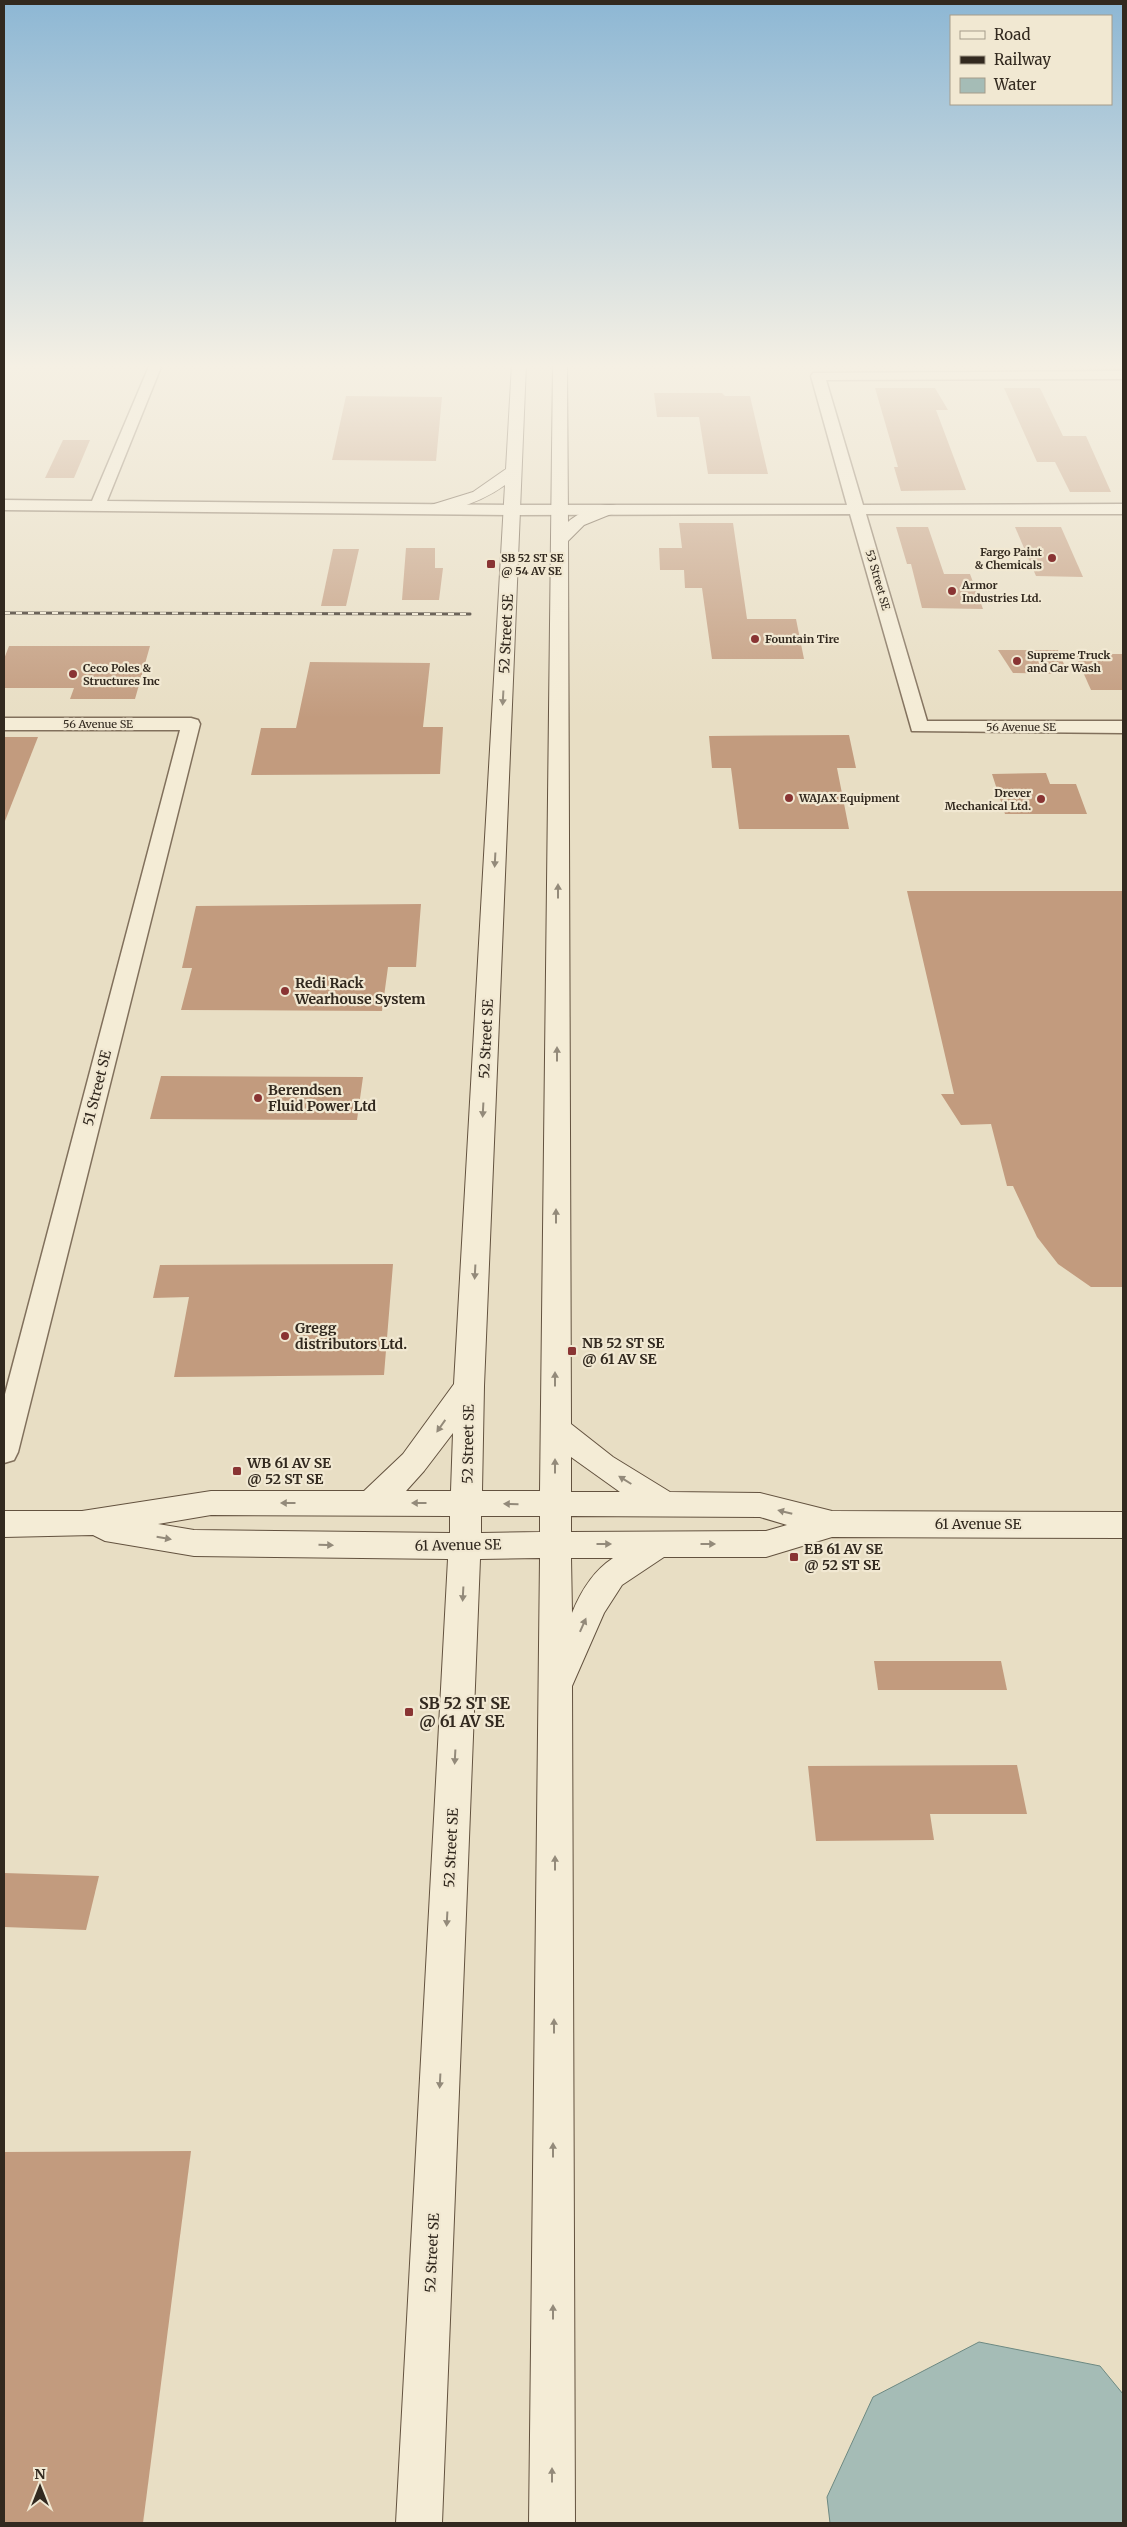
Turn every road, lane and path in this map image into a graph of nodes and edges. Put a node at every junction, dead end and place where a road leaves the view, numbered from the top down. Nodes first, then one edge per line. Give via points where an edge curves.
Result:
1 (107, 482) edge
2 (499, 482) edge
3 (514, 482) edge
4 (560, 482) edge
5 (849, 482) edge
6 (4, 505) edge
7 (98, 505) junction
8 (437, 508) junction
9 (560, 509) junction
10 (610, 509) junction
11 (857, 509) junction
12 (1123, 509) edge
13 (513, 510) junction
14 (560, 540) junction
15 (4, 724) edge
16 (192, 724) joint
17 (920, 726) joint
18 (1123, 727) edge
19 (469, 1386) junction
20 (555, 1428) junction
21 (4, 1452) edge
22 (371, 1503) junction
23 (466, 1504) junction
24 (555, 1504) junction
25 (666, 1505) junction
26 (4, 1524) edge
27 (82, 1524) junction
28 (832, 1524) junction
29 (1123, 1525) edge
30 (555, 1544) junction
31 (659, 1544) junction
32 (466, 1546) junction
33 (556, 1686) junction
34 (419, 2523) edge
35 (552, 2523) edge

1 - 7 street
2 - 8 main road via 467,502
3 - 13 main road, 52 Street SE
4 - 9 main road
5 - 11 street, 53 Street SE
6 - 7 street
7 - 8 street
8 - 13 street
9 - 10 street
9 - 13 street
9 - 14 main road
10 - 11 street
10 - 14 main road via 578,521
11 - 12 street
11 - 17 street, 53 Street SE
13 -> 19 main road, 52 Street SE
20 -> 14 main road
15 - 16 street, 56 Avenue SE
16 - 21 street, 51 Street SE
17 - 18 street, 56 Avenue SE
19 -> 22 main road via 415,1464
19 - 23 main road, 52 Street SE
24 -> 20 main road
25 -> 20 main road via 602,1465
23 -> 22 main road, 61 Avenue SE
22 -> 27 main road, 61 Avenue SE via 211,1503
24 -> 23 main road, 61 Avenue SE
23 - 32 main road, 52 Street SE
24 - 25 main road, 61 Avenue SE
24 - 30 main road
28 -> 25 main road, 61 Avenue SE via 760,1505
26 - 27 main road, 61 Avenue SE
27 -> 32 main road, 61 Avenue SE via 194,1543
28 - 29 main road, 61 Avenue SE
31 -> 28 main road, 61 Avenue SE via 766,1544
30 -> 31 main road, 61 Avenue SE
30 - 32 main road, 61 Avenue SE
30 - 33 main road
33 -> 31 main road via 591,1606 611,1576
32 -> 34 main road, 52 Street SE
35 -> 33 main road

